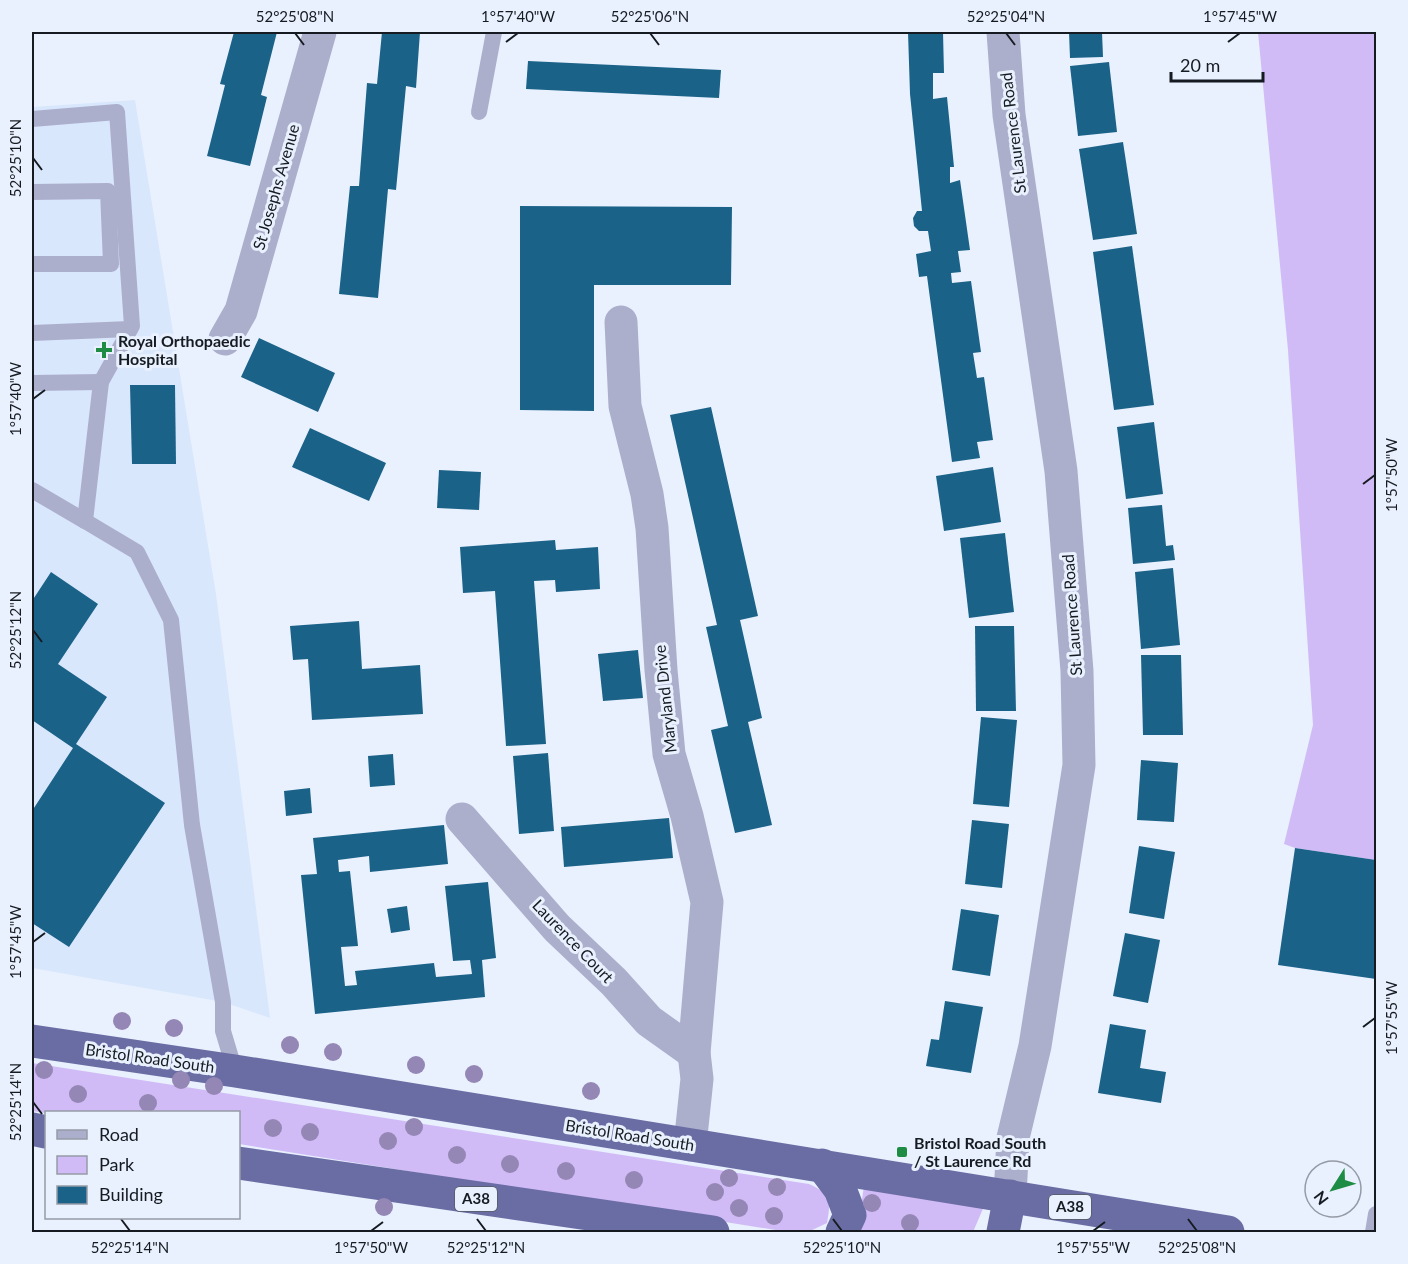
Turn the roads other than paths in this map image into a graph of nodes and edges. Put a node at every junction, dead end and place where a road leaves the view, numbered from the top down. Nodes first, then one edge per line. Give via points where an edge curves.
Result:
1 (320, 32) edge
2 (494, 32) edge
3 (1003, 32) edge
4 (479, 112) dead end
5 (32, 119) edge
6 (32, 192) edge
7 (32, 264) edge
8 (119, 264) junction
9 (621, 322) dead end
10 (130, 329) junction
11 (32, 333) edge
12 (225, 339) dead end
13 (101, 382) junction
14 (32, 383) edge
15 (32, 490) edge
16 (85, 521) junction
17 (462, 819) dead end
18 (32, 1041) edge
19 (694, 1053) junction
20 (236, 1071) junction
21 (690, 1145) junction
22 (240, 1163) edge
23 (822, 1165) junction
24 (1010, 1196) junction
25 (1377, 1214) edge
26 (713, 1233) edge
27 (842, 1233) edge
28 (1003, 1233) edge
29 (1228, 1233) edge
30 (1373, 1233) edge

1 - 12 street, St Josephs Avenue via 241,311
2 - 4 lane
3 - 24 street, St Laurence Road via 1009,115 1061,471 1077,671 1079,765 1035,1046 1013,1138
5 - 8 lane via 117,112
6 - 8 lane via 108,191
7 - 8 lane
8 - 10 lane
9 - 19 street, Maryland Drive via 625,406 652,528 669,754 707,902
10 - 11 lane
10 - 13 lane
13 - 14 lane via 77,376
13 - 16 lane
15 - 16 lane
16 - 20 lane via 137,552 171,620 192,825 223,1002 223,1031
17 - 19 street, Laurence Court via 556,928 649,1021
18 - 20 highway, Bristol Road South / A38
19 - 21 street, Maryland Drive via 697,1079
20 - 21 highway, Bristol Road South / A38
21 - 23 highway, Bristol Road South / A38
22 - 26 highway, A38
23 - 24 highway, Bristol Road South / A38
23 - 27 highway via 840,1189 849,1215
24 - 28 highway
24 - 29 highway, Bristol Road South / A38
25 - 30 lane

